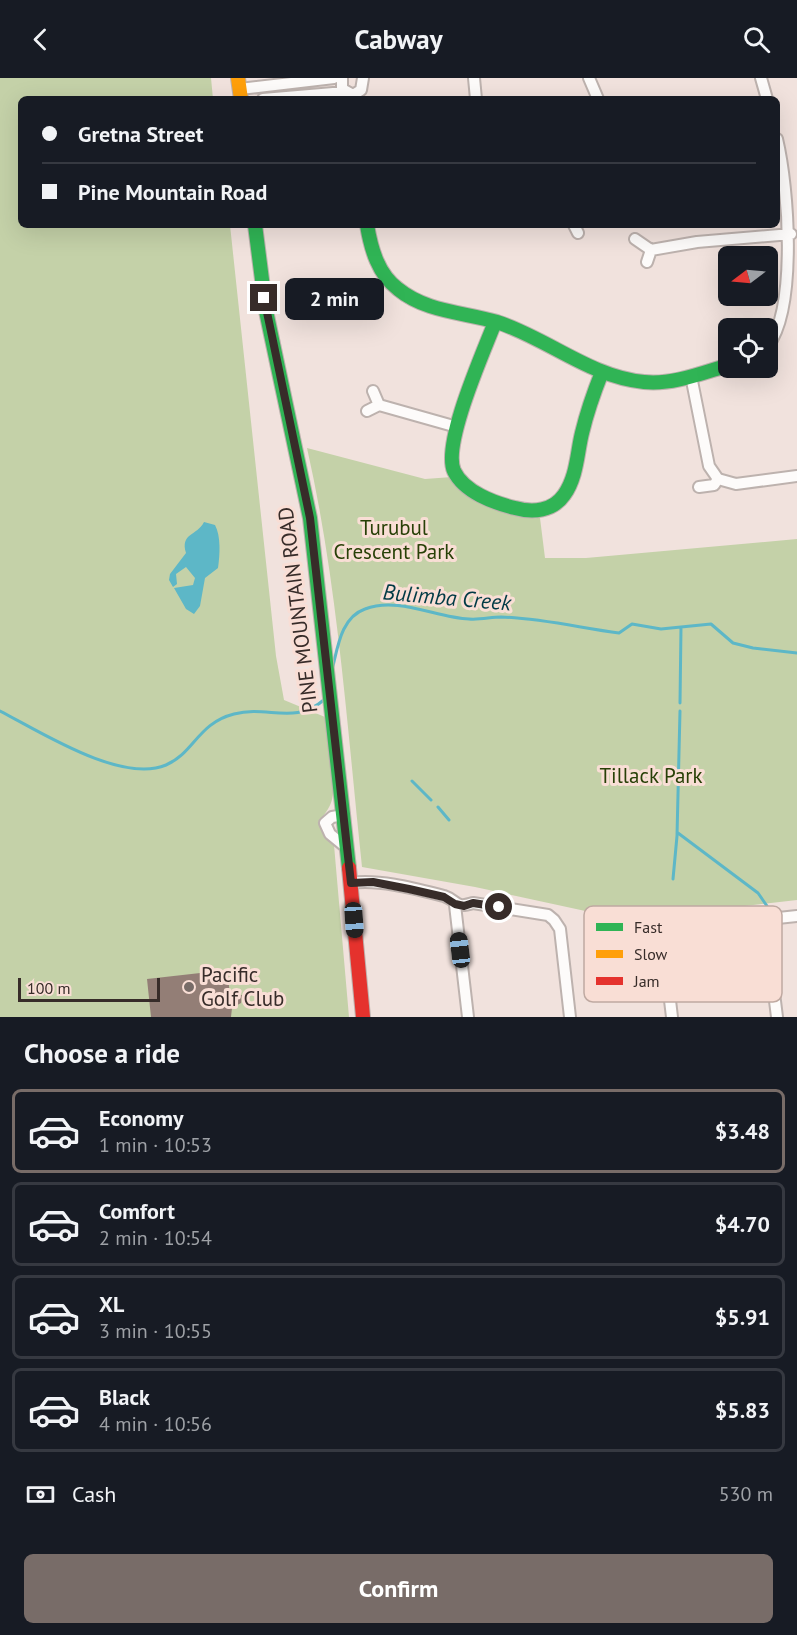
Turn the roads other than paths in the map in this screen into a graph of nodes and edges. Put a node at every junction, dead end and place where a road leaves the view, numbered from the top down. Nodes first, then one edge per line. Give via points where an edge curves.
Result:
1 (334, 78) edge
2 (342, 78) edge
3 (363, 78) edge
4 (474, 78) edge
5 (589, 78) edge
6 (761, 78) edge
7 (240, 89) edge
8 (351, 95) edge
9 (329, 96) edge
10 (476, 96) edge
11 (597, 96) edge
12 (766, 96) edge
13 (780, 151) edge
14 (255, 228) edge
15 (368, 228) edge
16 (791, 234) junction
17 (635, 239) dead end
18 (651, 250) junction
19 (646, 262) dead end
20 (495, 322) junction
21 (778, 333) edge
22 (718, 368) edge
23 (602, 372) junction
24 (691, 376) junction
25 (373, 391) dead end
26 (379, 405) junction
27 (367, 411) dead end
28 (457, 427) junction
29 (797, 476) edge
30 (718, 479) junction
31 (699, 487) dead end
32 (344, 815) junction
33 (347, 848) junction
34 (351, 883) junction
35 (455, 904) junction
36 (797, 916) edge
37 (782, 918) edge
38 (670, 1002) edge
39 (775, 1002) edge
40 (363, 1017) edge
41 (468, 1017) edge
42 (570, 1017) edge
43 (672, 1017) edge
44 (777, 1017) edge

1 - 7 street
2 - 8 street via 340,84
3 - 8 street via 361,90
4 - 10 street
5 - 11 street
6 - 12 street
8 - 9 street
13 - 16 street
14 - 32 street, PINE MOUNTAIN ROAD via 266,311 306,494
15 - 20 street via 376,262 399,291 413,300
16 - 18 street
16 - 21 street via 791,308
17 - 18 street
18 - 19 street
20 - 23 street via 527,333
20 - 28 street
22 - 24 street
23 - 24 street via 645,382
23 - 28 street via 583,428 571,483 554,505 540,511 512,508 472,491 460,481 451,456
24 - 30 street via 709,466
25 - 26 street
26 - 27 street
26 - 28 street
29 - 30 street via 736,484
30 - 31 street via 714,485
32 - 33 street, PINE MOUNTAIN ROAD
32 - 33 street via 325,823 330,834
33 - 34 street, PINE MOUNTAIN ROAD
34 - 35 street via 373,882 414,890 444,897
34 - 40 street, PINE MOUNTAIN ROAD
35 - 41 street
35 - 42 street via 473,903 548,915 554,920 560,929
36 - 37 street
38 - 43 street
39 - 44 street

